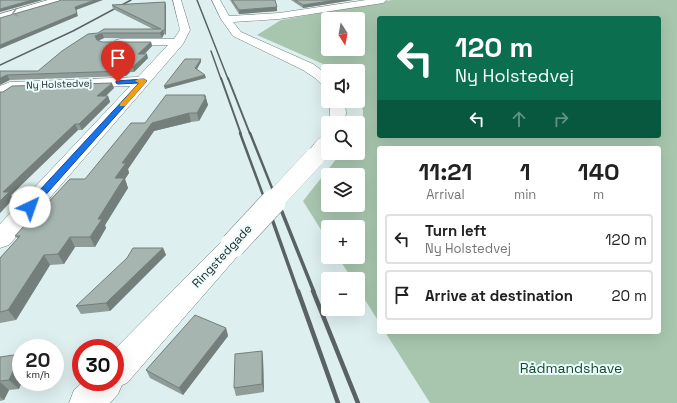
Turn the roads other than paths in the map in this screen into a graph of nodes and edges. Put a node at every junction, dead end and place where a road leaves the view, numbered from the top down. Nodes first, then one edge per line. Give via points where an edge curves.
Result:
1 (57, 0) edge
2 (177, 0) edge
3 (216, 0) edge
4 (383, 0) edge
5 (0, 17) edge
6 (226, 19) junction
7 (112, 42) edge
8 (179, 42) junction
9 (321, 76) edge
10 (144, 81) junction
11 (0, 93) edge
12 (321, 148) edge
13 (0, 239) edge
14 (124, 362) edge
15 (98, 391) edge
16 (87, 403) edge

1 -> 5 street
2 - 8 street via 185,30
3 - 6 street
4 - 6 street via 279,16
6 - 9 street via 237,34 308,67
7 - 8 street
8 - 10 street
10 - 11 street, Ny Holstedvej via 10,86
10 - 13 street
12 - 14 street, Ringstedgade, bridge
15 - 16 street

